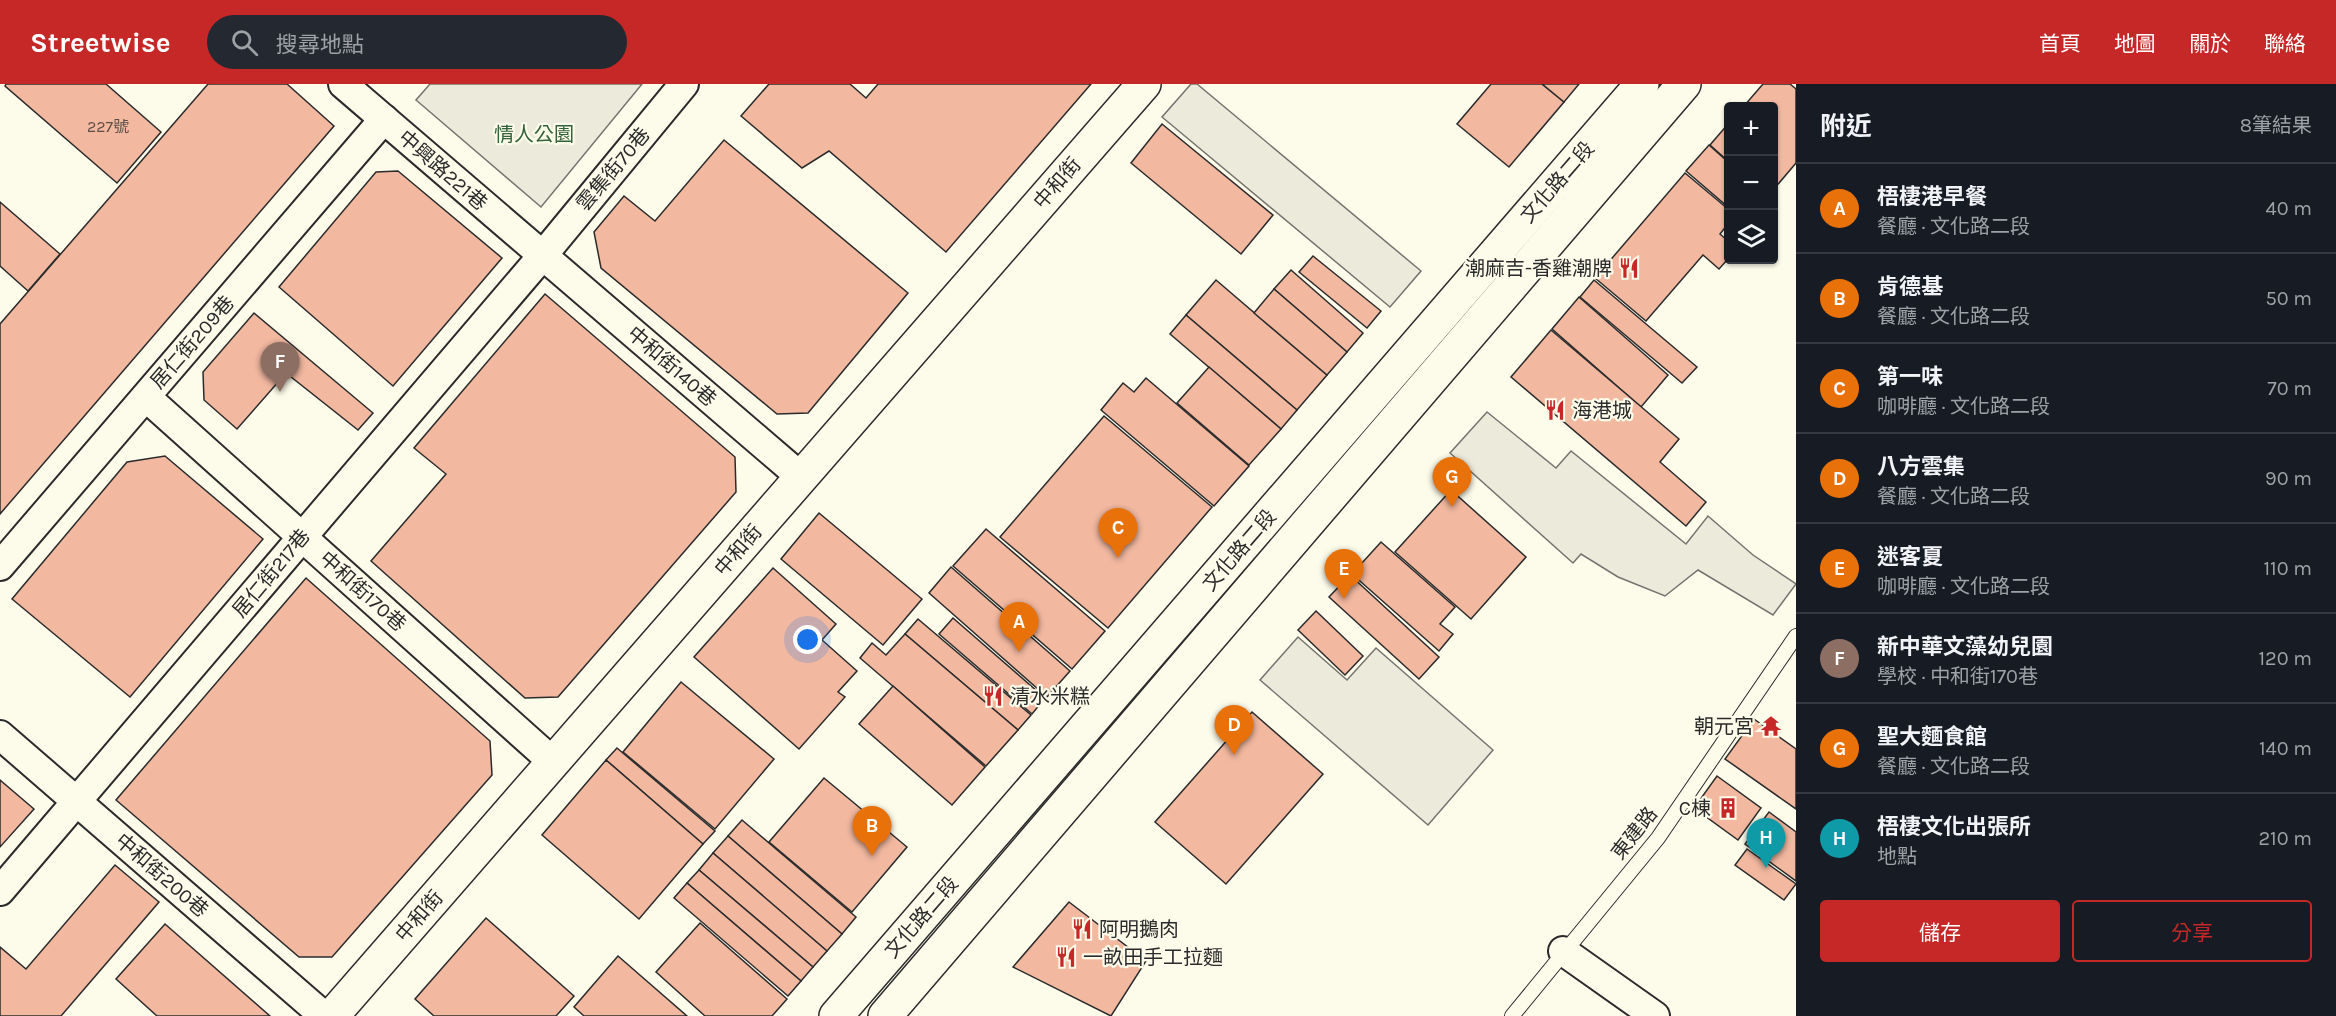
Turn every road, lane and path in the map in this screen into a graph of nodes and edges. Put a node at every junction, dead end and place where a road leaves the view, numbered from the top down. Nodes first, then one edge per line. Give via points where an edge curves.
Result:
1 (343, 84) edge
2 (684, 84) edge
3 (1144, 84) edge
4 (1642, 84) edge
5 (1684, 84) edge
6 (384, 119) junction
7 (543, 255) junction
8 (146, 397) junction
9 (801, 477) junction
10 (302, 537) junction
11 (0, 566) edge
12 (1216, 602) junction
13 (1796, 636) edge
14 (0, 735) edge
15 (553, 762) junction
16 (77, 801) junction
17 (0, 891) edge
18 (1563, 951) junction
19 (324, 1016) edge
20 (332, 1016) edge
21 (836, 1016) edge
22 (885, 1016) edge
23 (1512, 1016) edge
24 (1655, 1016) edge

1 - 6 street, 中興路221巷
2 - 7 street, 雲集街70巷
3 - 9 street, 中和街
4 - 12 street, 文化路二段
5 - 12 street, 文化路二段
6 - 7 street, 中興路221巷
6 - 8 street, 居仁街209巷
7 - 9 street, 中和街140巷
7 - 10 street, 居仁街217巷
8 - 10 street, 中和街170巷
8 - 11 street, 居仁街209巷
9 - 15 street, 中和街
10 - 15 street, 中和街170巷
10 - 16 street, 居仁街217巷
12 - 21 street, 文化路二段
12 - 22 street, 文化路二段
13 - 18 lane, 東建路 via 1658,838
14 - 16 street, 中和街200巷
15 - 20 street, 中和街
16 - 17 street, 居仁街217巷
16 - 19 street, 中和街200巷
18 - 23 lane, 東建路
18 - 24 street

